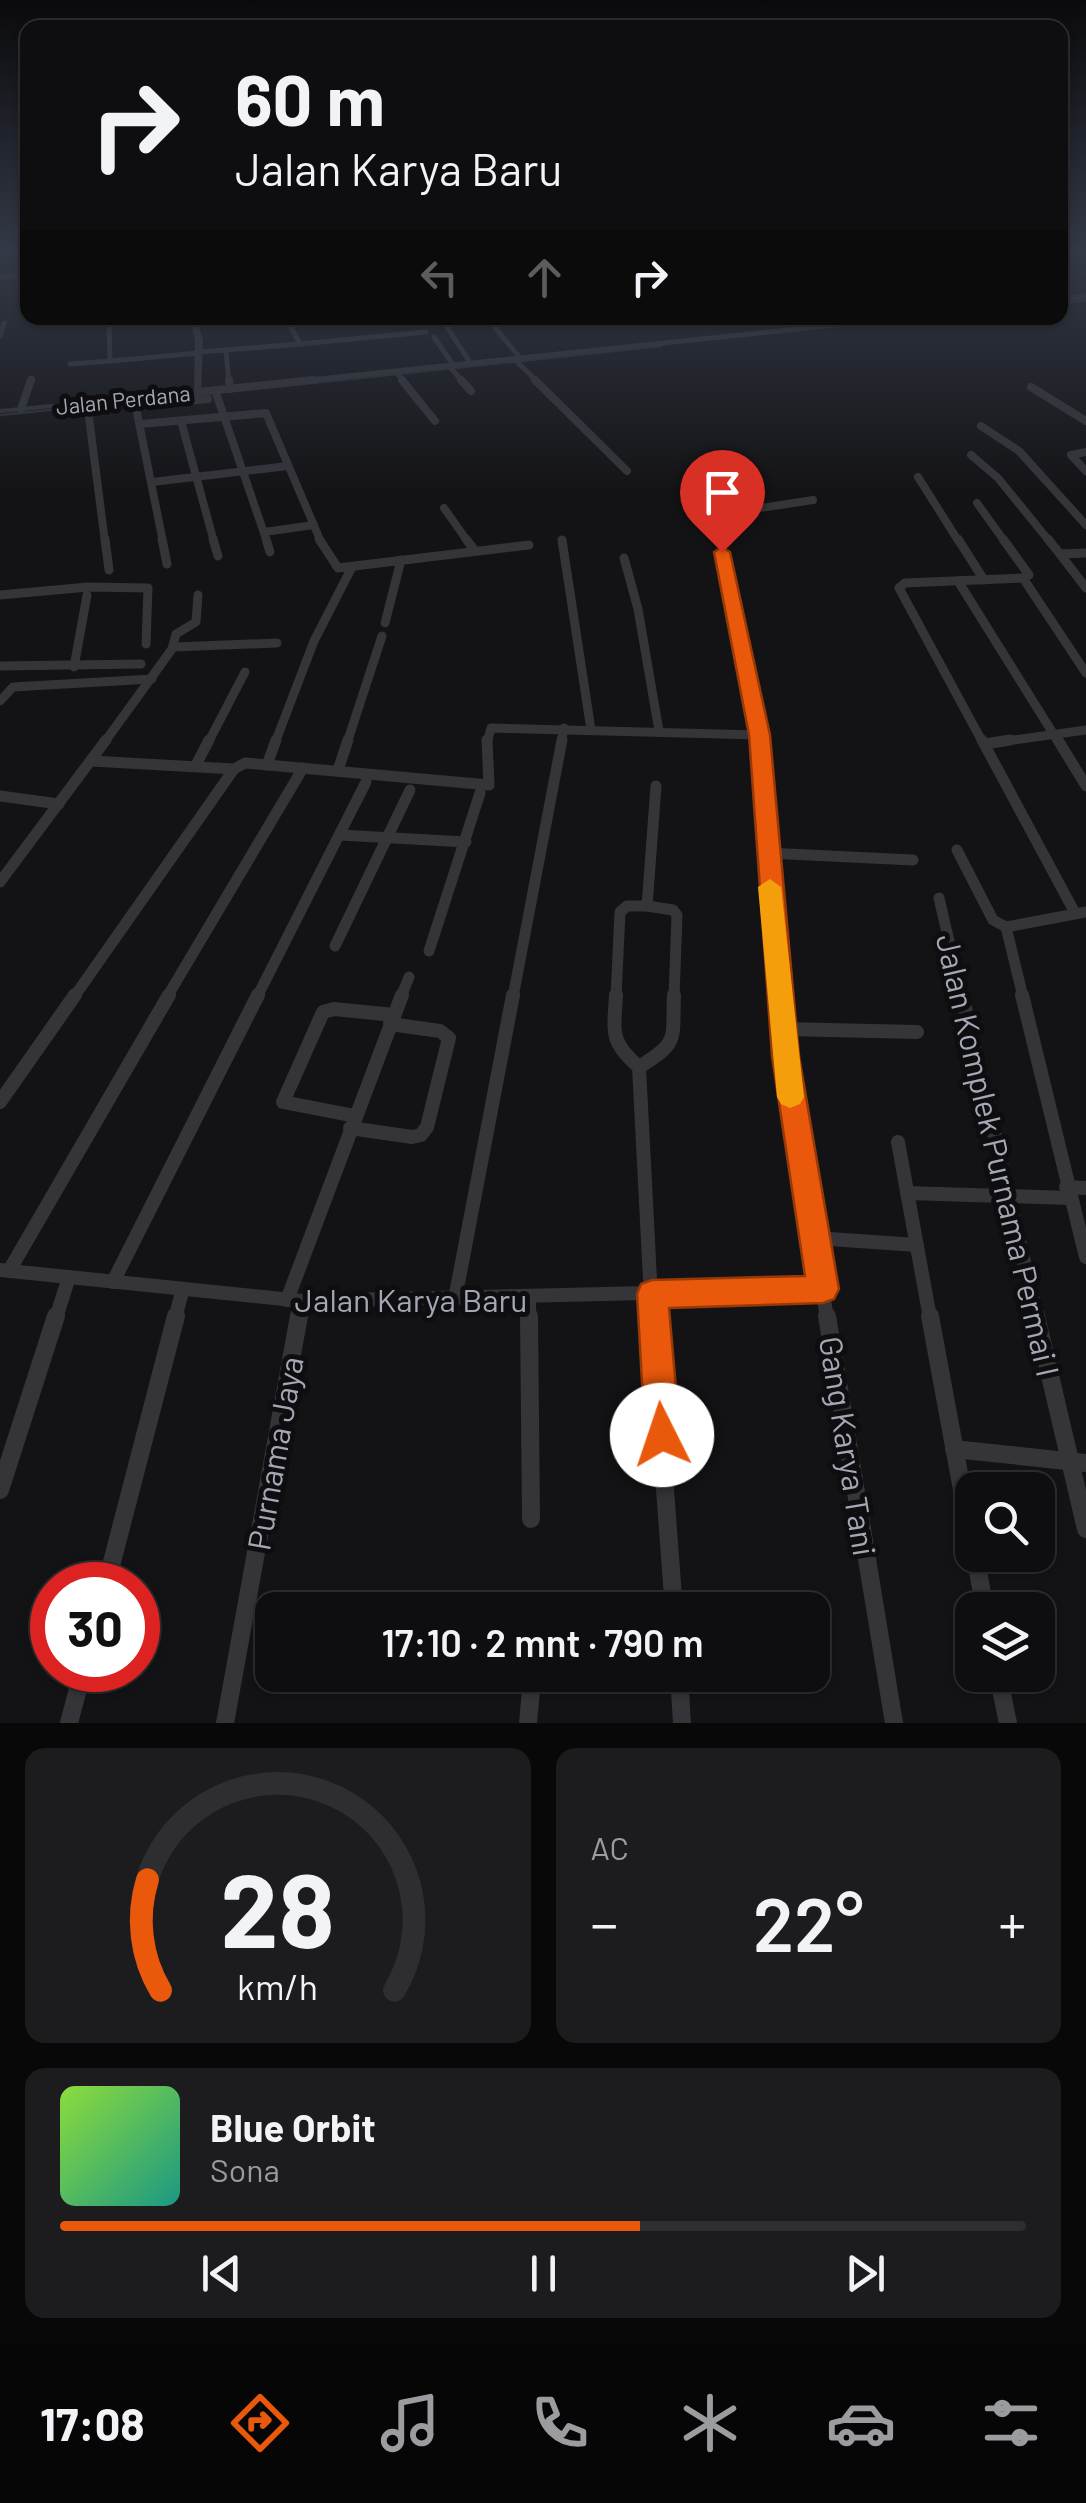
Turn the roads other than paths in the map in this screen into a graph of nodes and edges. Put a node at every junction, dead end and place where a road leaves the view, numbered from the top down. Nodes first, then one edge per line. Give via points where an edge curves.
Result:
1 (109, 335) edge
2 (197, 335) edge
3 (247, 335) edge
4 (295, 335) edge
5 (390, 335) edge
6 (452, 335) edge
7 (500, 335) edge
8 (744, 335) edge
9 (815, 335) edge
10 (818, 337) dead end
11 (434, 338) dead end
12 (300, 344) junction
13 (270, 347) junction
14 (251, 349) junction
15 (226, 351) junction
16 (200, 353) junction
17 (270, 357) dead end
18 (516, 360) junction
19 (110, 361) junction
20 (70, 364) dead end
21 (471, 364) junction
22 (451, 366) junction
23 (397, 373) junction
24 (32, 378) dead end
25 (1032, 387) dead end
26 (230, 389) junction
27 (471, 391) dead end
28 (198, 392) junction
29 (216, 394) junction
30 (134, 402) junction
31 (87, 405) junction
32 (21, 409) junction
33 (0, 411) edge
34 (224, 416) junction
35 (181, 421) junction
36 (435, 421) dead end
37 (1086, 421) edge
38 (140, 424) junction
39 (981, 426) dead end
40 (1086, 452) edge
41 (971, 455) dead end
42 (288, 466) junction
43 (244, 471) junction
44 (627, 471) dead end
45 (1086, 471) edge
46 (197, 477) junction
47 (918, 477) dead end
48 (152, 482) junction
49 (813, 500) dead end
50 (977, 503) dead end
51 (444, 508) dead end
52 (1086, 525) edge
53 (314, 526) junction
54 (264, 532) junction
55 (562, 540) dead end
56 (528, 545) dead end
57 (475, 551) junction
58 (270, 552) dead end
59 (1086, 553) edge
60 (1060, 554) junction
61 (218, 556) dead end
62 (624, 558) dead end
63 (401, 560) junction
64 (167, 564) dead end
65 (352, 567) junction
66 (110, 570) dead end
67 (1022, 578) junction
68 (984, 580) junction
69 (958, 581) junction
70 (1086, 588) edge
71 (0, 595) edge
72 (87, 595) dead end
73 (198, 595) dead end
74 (385, 624) dead end
75 (382, 636) dead end
76 (277, 643) dead end
77 (146, 644) dead end
78 (173, 647) junction
79 (141, 664) dead end
80 (0, 666) edge
81 (74, 667) junction
82 (245, 672) dead end
83 (1086, 673) edge
84 (152, 680) junction
85 (0, 701) edge
86 (564, 728) junction
87 (591, 730) junction
88 (1086, 730) edge
89 (659, 732) junction
90 (760, 735) junction
91 (1054, 735) junction
92 (984, 744) junction
93 (91, 761) junction
94 (267, 765) junction
95 (196, 766) junction
96 (303, 768) junction
97 (234, 769) junction
98 (338, 770) junction
99 (366, 782) dead end
100 (656, 786) dead end
101 (1086, 786) edge
102 (410, 790) dead end
103 (480, 794) dead end
104 (0, 796) edge
105 (59, 804) junction
106 (340, 835) junction
107 (392, 835) junction
108 (466, 842) junction
109 (957, 850) dead end
110 (766, 853) junction
111 (913, 860) dead end
112 (0, 882) edge
113 (939, 898) dead end
114 (647, 906) junction
115 (1081, 913) edge
116 (1006, 927) junction
117 (335, 946) dead end
118 (429, 951) dead end
119 (408, 977) dead end
120 (392, 1019) junction
121 (783, 1029) junction
122 (916, 1032) dead end
123 (639, 1067) junction
124 (0, 1102) edge
125 (352, 1122) junction
126 (898, 1142) dead end
127 (1086, 1188) edge
128 (907, 1193) junction
129 (1068, 1193) junction
130 (1008, 1198) junction
131 (814, 1238) junction
132 (917, 1246) junction
133 (1086, 1258) edge
134 (5, 1270) edge
135 (68, 1277) junction
136 (114, 1282) junction
137 (184, 1288) junction
138 (823, 1289) junction
139 (652, 1294) junction
140 (455, 1299) junction
141 (529, 1299) junction
142 (294, 1300) junction
143 (954, 1449) junction
144 (1078, 1463) edge
145 (958, 1472) edge
146 (0, 1490) edge
147 (530, 1518) dead end
148 (1086, 1529) edge
149 (112, 1562) edge
150 (673, 1592) edge
151 (78, 1692) edge
152 (529, 1692) edge
153 (680, 1692) edge
154 (1002, 1692) edge
155 (70, 1723) edge
156 (226, 1723) edge
157 (528, 1723) edge
158 (682, 1723) edge
159 (894, 1723) edge
160 (1008, 1723) edge

1 - 19 street
2 - 16 street
3 - 14 street
4 - 12 street
5 - 12 street
6 - 21 street
7 - 18 street
8 - 18 street, Jalan Perdana
9 - 10 street
11 - 22 street
12 - 13 street
13 - 14 street
13 - 17 street
14 - 15 street
15 - 16 street
15 - 26 street
16 - 19 street
16 - 28 street
18 - 21 street, Jalan Perdana
18 - 44 street
19 - 20 street
21 - 22 street, Jalan Perdana
22 - 23 street, Jalan Perdana
22 - 27 street
23 - 26 street, Jalan Perdana
23 - 36 street
24 - 32 street
25 - 37 street
26 - 29 street, Jalan Perdana
28 - 29 street, Jalan Perdana
28 - 30 street, Jalan Perdana
29 - 30 street
29 - 34 street
30 - 31 street, Jalan Perdana
30 - 38 street
31 - 32 street, Jalan Perdana
31 - 66 street
32 - 33 street, Jalan Perdana
34 - 35 street
34 - 42 street via 266,413
34 - 43 street
35 - 38 street
35 - 46 street
38 - 48 street
39 - 52 street via 1019,451
40 - 45 street via 1070,455
41 - 60 street
42 - 43 street
42 - 53 street
43 - 46 street
43 - 54 street
46 - 48 street
46 - 61 street
47 - 68 street
48 - 64 street
49 - 90 street, Gang Karya Tani via 714,516
50 - 67 street via 1029,574
51 - 57 street
53 - 54 street
53 - 65 street via 333,566
54 - 58 street
55 - 87 street
56 - 57 street
57 - 63 street
59 - 60 street
60 - 70 street
62 - 89 street
63 - 65 street
63 - 74 street
65 - 94 street via 314,641
67 - 68 street
67 - 83 street
68 - 69 street
69 - 91 street
69 - 92 street via 900,588
71 - 77 street via 148,588
72 - 81 street
73 - 78 street via 196,622 176,634
75 - 98 street
76 - 78 street
78 - 84 street
79 - 81 street
80 - 81 street
82 - 95 street
84 - 85 street via 13,687
84 - 93 street
86 - 87 street
86 - 98 street via 489,728 489,785
86 - 140 street
87 - 89 street
88 - 91 street
89 - 90 street
90 - 110 street, Gang Karya Tani
91 - 92 street
91 - 101 street
92 - 115 street
93 - 95 street
93 - 105 street
94 - 96 street
94 - 97 street
95 - 97 street
96 - 98 street
96 - 134 street
97 - 124 street
99 - 106 street
100 - 114 street
102 - 107 street
103 - 108 street
104 - 105 street
105 - 112 street
106 - 107 street
106 - 136 street
107 - 108 street
107 - 117 street
108 - 118 street
109 - 116 street via 993,920
110 - 111 street
110 - 121 street, Gang Karya Tani
113 - 130 street, Jalan Komplek Purnama Permai I
114 - 123 street via 620,912 614,1037
114 - 123 street via 677,914 672,1042
115 - 116 street
116 - 129 street
119 - 120 street, Purnama Jaya
120 - 125 street, Purnama Jaya
120 - 125 street via 449,1038 427,1127 412,1137
120 - 125 street via 323,1012 283,1102
121 - 122 street
121 - 131 street, Gang Karya Tani
123 - 139 street
125 - 142 street, Purnama Jaya
126 - 128 street
127 - 129 street
128 - 130 street
128 - 132 street
129 - 130 street
129 - 133 street
130 - 144 street, Jalan Komplek Purnama Permai I
131 - 132 street
131 - 138 street, Gang Karya Tani
132 - 143 street
134 - 135 street, Jalan Karya Baru
135 - 136 street, Jalan Karya Baru
135 - 146 street
136 - 137 street, Jalan Karya Baru
137 - 142 street, Jalan Karya Baru
137 - 149 street
138 - 139 street, Jalan Karya Baru
138 - 159 street, Gang Karya Tani
139 - 141 street, Jalan Karya Baru
139 - 150 street
140 - 141 street, Jalan Karya Baru
140 - 142 street, Jalan Karya Baru
141 - 147 street
142 - 156 street, Purnama Jaya
143 - 144 street
143 - 145 street
144 - 148 street, Jalan Komplek Purnama Permai I
151 - 155 street
152 - 157 street
153 - 158 street
154 - 160 street

